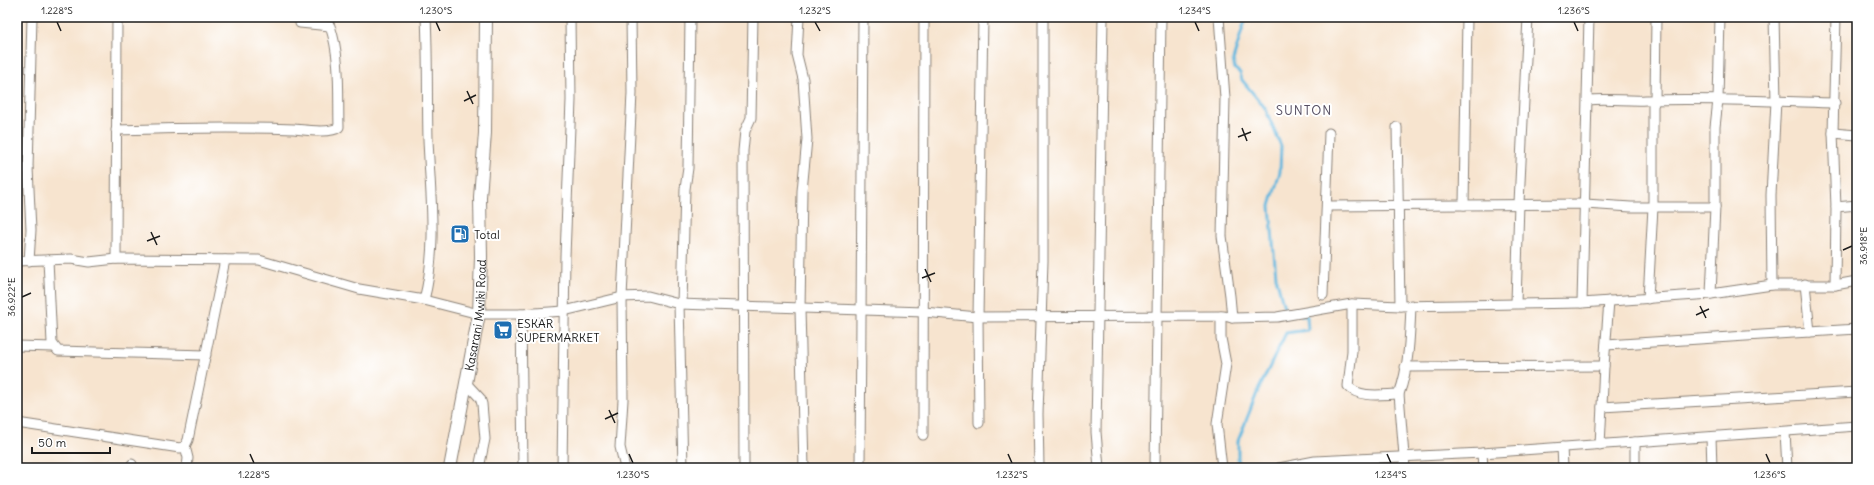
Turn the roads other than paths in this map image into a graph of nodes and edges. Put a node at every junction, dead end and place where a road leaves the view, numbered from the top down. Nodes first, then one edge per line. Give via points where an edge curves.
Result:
1 (32, 17) edge
2 (117, 17) edge
3 (300, 17) edge
4 (426, 17) edge
5 (486, 17) edge
6 (570, 17) edge
7 (630, 17) edge
8 (690, 17) edge
9 (753, 17) edge
10 (799, 17) edge
11 (864, 17) edge
12 (924, 17) edge
13 (983, 17) edge
14 (1044, 17) edge
15 (1103, 17) edge
16 (1161, 17) edge
17 (1219, 17) edge
18 (1467, 17) edge
19 (1528, 17) edge
20 (1590, 17) edge
21 (1656, 17) edge
22 (1720, 17) edge
23 (1774, 17) edge
24 (1836, 17) edge
25 (1588, 100) junction
26 (1655, 100) junction
27 (1718, 100) junction
28 (1776, 101) junction
29 (1835, 103) junction
30 (1397, 127) dead end
31 (116, 130) junction
32 (1329, 133) dead end
33 (1833, 133) junction
34 (1857, 135) edge
35 (17, 168) edge
36 (28, 168) junction
37 (1519, 203) junction
38 (1585, 204) junction
39 (1464, 205) junction
40 (1857, 205) edge
41 (1327, 206) junction
42 (1836, 206) junction
43 (1399, 207) junction
44 (1653, 207) junction
45 (1716, 207) junction
46 (116, 259) junction
47 (48, 260) junction
48 (225, 260) junction
49 (17, 261) edge
50 (29, 261) junction
51 (1857, 281) edge
52 (1805, 284) junction
53 (1772, 285) junction
54 (1835, 285) junction
55 (1712, 294) junction
56 (1323, 295) dead end
57 (622, 297) junction
58 (1648, 299) junction
59 (424, 300) junction
60 (1610, 301) junction
61 (1516, 303) junction
62 (1582, 303) junction
63 (680, 304) junction
64 (1352, 304) junction
65 (1400, 306) junction
66 (1411, 306) junction
67 (742, 308) junction
68 (800, 309) junction
69 (564, 311) junction
70 (861, 312) junction
71 (924, 312) junction
72 (479, 314) junction
73 (521, 314) junction
74 (1040, 316) junction
75 (1156, 316) junction
76 (1221, 316) junction
77 (978, 317) junction
78 (1098, 317) junction
79 (1232, 318) junction
80 (1857, 329) edge
81 (1810, 332) junction
82 (1606, 345) junction
83 (17, 346) edge
84 (54, 348) junction
85 (206, 355) junction
86 (1604, 366) junction
87 (1405, 367) junction
88 (466, 383) junction
89 (1857, 392) edge
90 (1399, 394) junction
91 (1602, 407) junction
92 (17, 423) edge
93 (979, 423) dead end
94 (1857, 426) edge
95 (1785, 432) junction
96 (923, 435) dead end
97 (1711, 437) junction
98 (1635, 442) junction
99 (1600, 445) junction
100 (185, 446) junction
101 (1562, 447) junction
102 (1482, 453) junction
103 (1404, 456) junction
104 (1339, 464) edge
105 (187, 468) edge
106 (450, 468) edge
107 (479, 468) edge
108 (523, 468) edge
109 (562, 468) edge
110 (625, 468) edge
111 (684, 468) edge
112 (744, 468) edge
113 (804, 468) edge
114 (860, 468) edge
115 (1039, 468) edge
116 (1099, 468) edge
117 (1155, 468) edge
118 (1222, 468) edge
119 (1279, 468) edge
120 (1405, 468) edge
121 (1483, 468) edge
122 (1563, 468) edge
123 (1635, 468) edge
124 (1712, 468) edge
125 (1787, 468) edge

1 - 36 street
2 - 31 street
3 - 31 street via 300,23 330,26 334,37 339,127 336,129 239,127
4 - 59 street via 428,140 433,232 430,279
5 - 72 main road, Kasarani Mwiki Road
6 - 69 street via 571,100
7 - 57 street via 632,93
8 - 63 street via 688,168
9 - 67 street via 751,118 745,131 743,151
10 - 68 street via 797,55 803,79 806,139 802,191
11 - 70 street
12 - 71 street
13 - 77 street
14 - 74 street via 1043,261
15 - 78 street
16 - 75 street
17 - 79 street via 1225,98 1222,236
18 - 39 street
19 - 37 street
20 - 25 street
21 - 26 street
22 - 27 street
23 - 28 street
24 - 29 street
25 - 26 street
25 - 38 street
26 - 27 street
26 - 44 street
27 - 28 street
27 - 45 street via 1715,127
28 - 29 street
28 - 53 street via 1771,195
29 - 33 street
30 - 43 street
31 - 46 street
32 - 41 street
33 - 34 street
33 - 42 street
35 - 36 street
36 - 50 street via 31,230
37 - 38 street
37 - 39 street
37 - 61 street
38 - 44 street
38 - 62 street
39 - 43 street
40 - 42 street
41 - 43 street
41 - 56 street
42 - 54 street
43 - 65 street
44 - 45 street
44 - 58 street
45 - 55 street
46 - 47 street via 89,262 71,259
46 - 48 street
47 - 50 street
47 - 84 street
48 - 59 street via 259,260 359,289
48 - 85 street
49 - 50 street
51 - 54 street
52 - 53 street
52 - 54 street
52 - 81 street
53 - 55 street
55 - 58 street
57 - 63 street via 648,296
57 - 69 street
57 - 110 street via 623,400 620,447
58 - 60 street
59 - 72 street
60 - 62 street
60 - 82 street
61 - 62 street
61 - 66 street
63 - 67 street
63 - 111 street
64 - 65 street
64 - 79 street via 1277,317
64 - 90 street via 1352,350 1348,386 1358,393
65 - 66 street
66 - 87 street via 1410,337
67 - 68 street
67 - 112 street
68 - 70 street
68 - 113 street
69 - 73 street
69 - 109 street
70 - 71 street
70 - 114 street
71 - 77 street
71 - 96 street
72 - 73 street
72 - 88 main road, Kasarani Mwiki Road
73 - 108 street
74 - 77 street
74 - 78 street
74 - 115 street
75 - 76 street
75 - 78 street
75 - 117 street
76 - 79 street
76 - 118 street via 1221,338 1226,364 1217,424
77 - 93 street
78 - 116 street via 1096,432
80 - 81 street
81 - 82 street
82 - 86 street
83 - 84 street
84 - 85 street via 78,352
85 - 100 street
86 - 87 street
86 - 91 street
87 - 90 street
88 - 106 main road, Kasarani Mwiki Road
88 - 107 street via 480,398 482,404 485,439
89 - 91 street
90 - 103 street
91 - 99 street
92 - 100 street via 180,448
94 - 95 street
95 - 97 street
95 - 125 street
97 - 98 street
97 - 124 street
98 - 99 street
98 - 123 street
99 - 101 street
100 - 105 street
101 - 102 street
101 - 122 street
102 - 103 street
102 - 121 street
103 - 104 street
103 - 120 street
104 - 119 street via 1315,461

